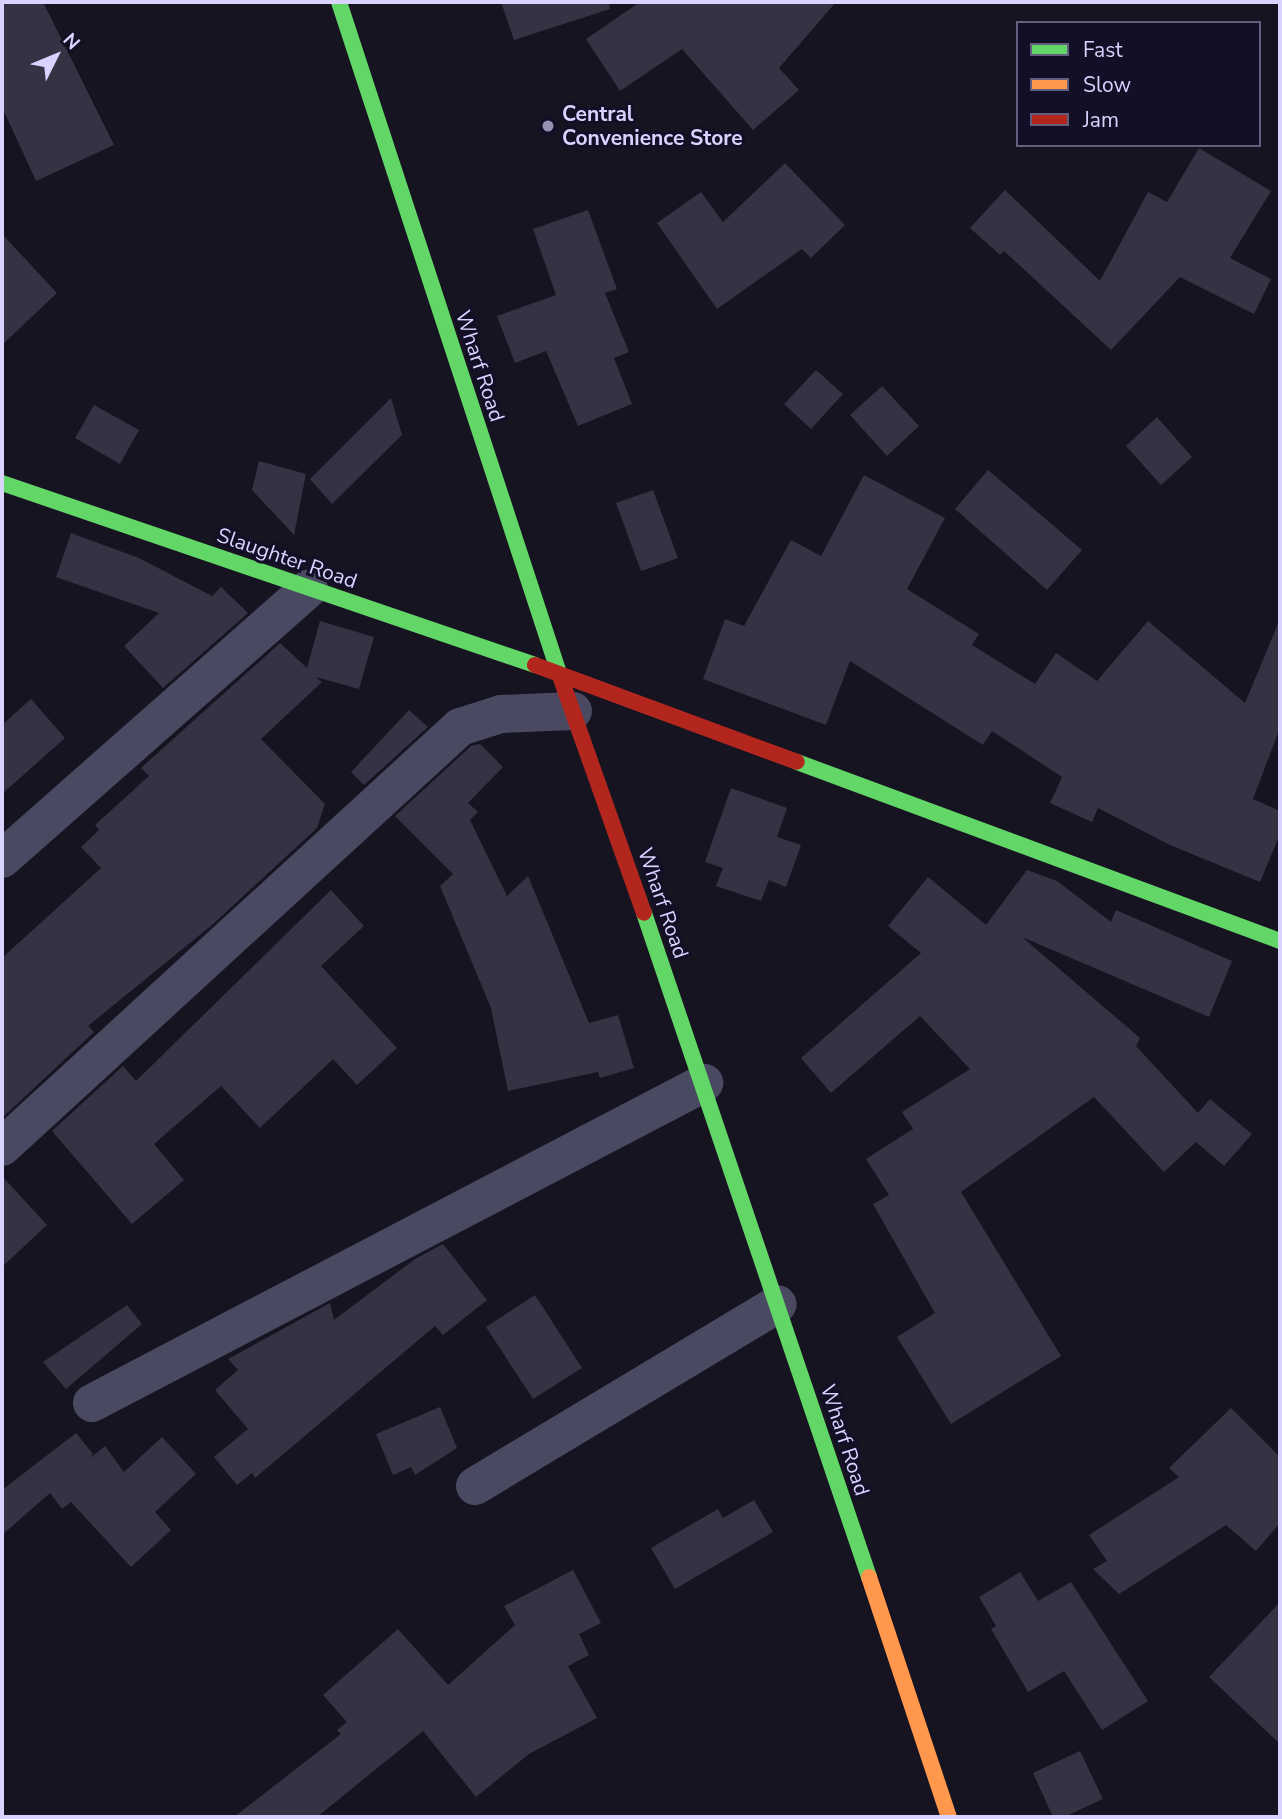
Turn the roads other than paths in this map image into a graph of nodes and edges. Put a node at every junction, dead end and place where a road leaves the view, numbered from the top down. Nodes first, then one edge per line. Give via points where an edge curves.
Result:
1 (339, 2) edge
2 (2, 483) edge
3 (309, 588) junction
4 (559, 673) junction
5 (573, 711) junction
6 (2, 859) edge
7 (1280, 941) edge
8 (704, 1083) junction
9 (2, 1147) edge
10 (778, 1304) junction
11 (92, 1403) dead end
12 (475, 1486) dead end
13 (948, 1817) edge

1 - 4 main road, Wharf Road
2 - 3 main road, Slaughter Road
3 - 4 main road, Slaughter Road
3 - 6 street
4 - 5 main road, Wharf Road
4 - 7 main road, Slaughter Road
5 - 8 main road, Wharf Road
5 - 9 street via 501,714 460,727
8 - 10 main road, Wharf Road
8 - 11 street
10 - 12 street
10 - 13 main road, Wharf Road

